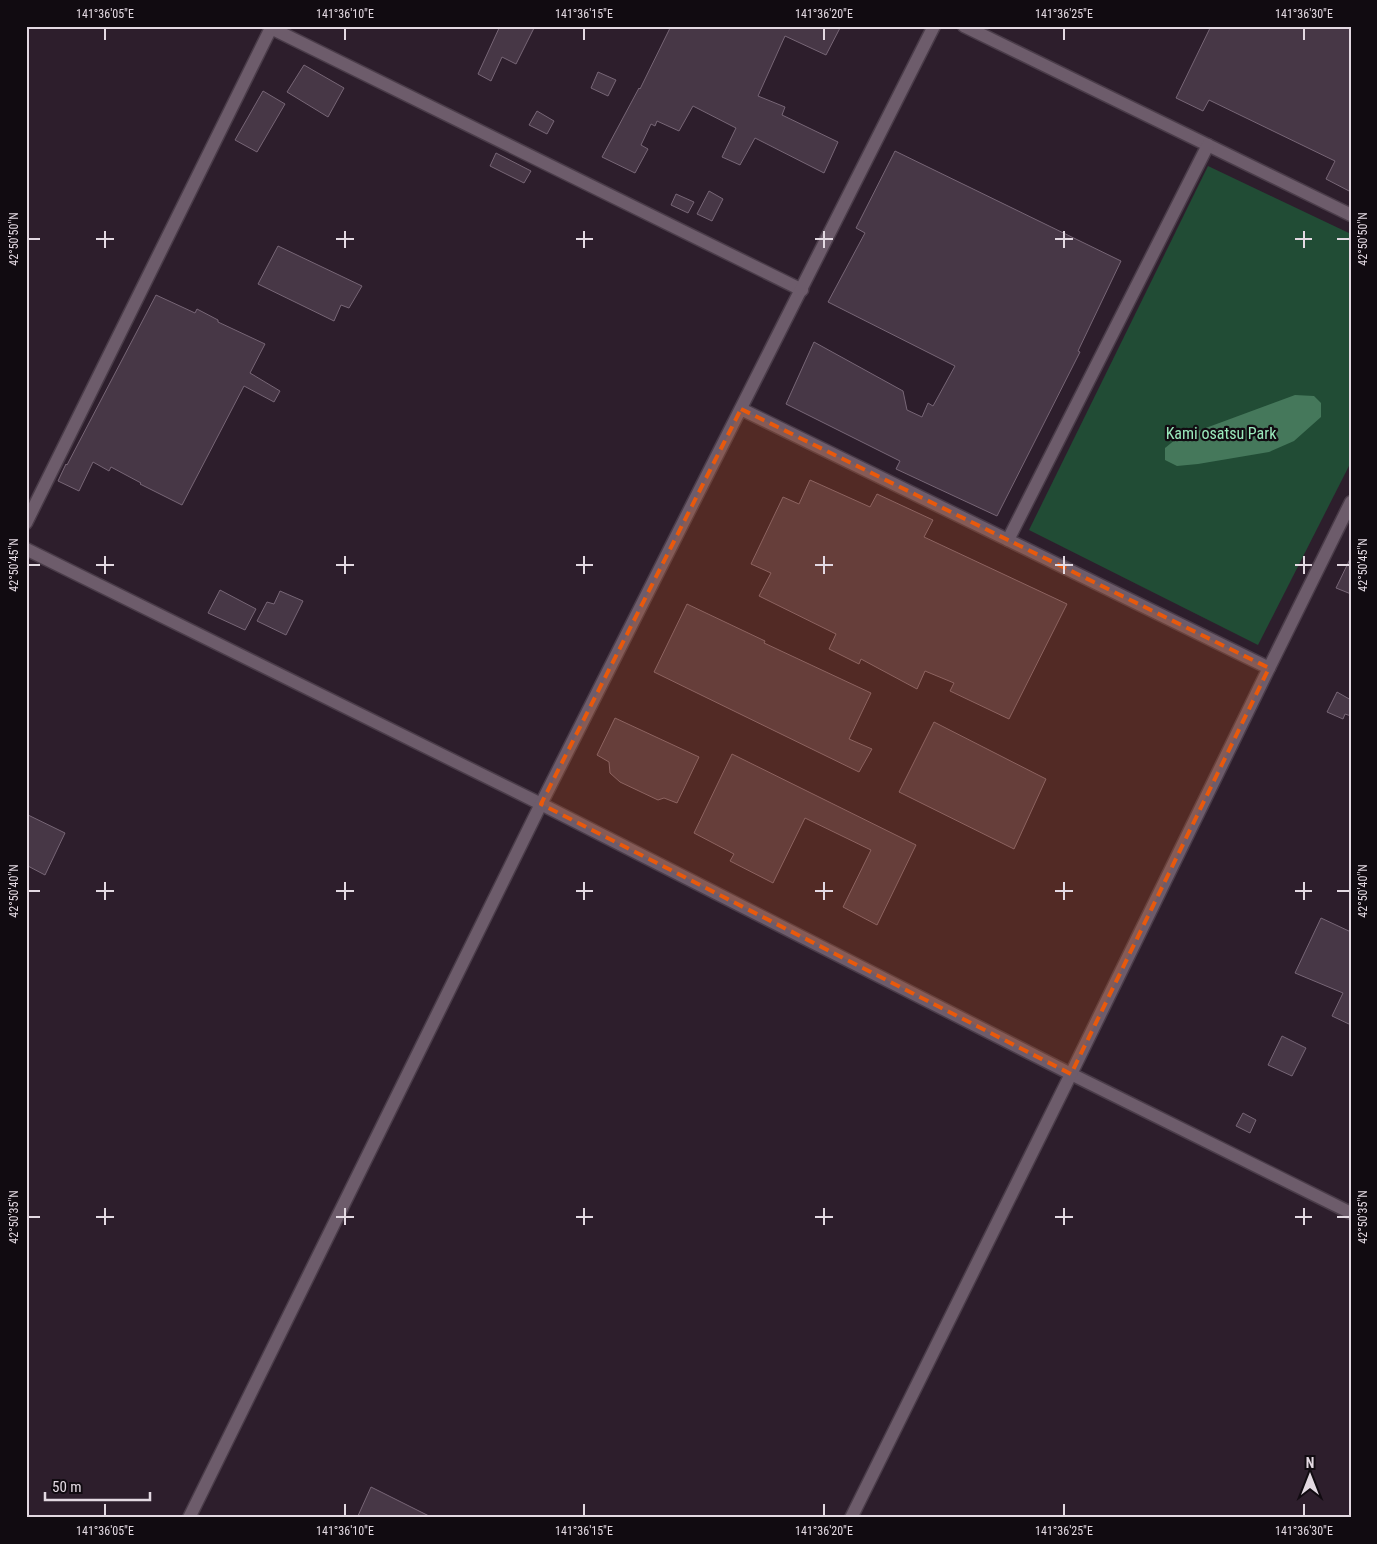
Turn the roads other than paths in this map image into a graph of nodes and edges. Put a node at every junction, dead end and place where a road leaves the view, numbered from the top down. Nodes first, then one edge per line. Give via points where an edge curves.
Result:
1 (934, 26) edge
2 (964, 26) edge
3 (1208, 145) junction
4 (1351, 215) edge
5 (802, 290) junction
6 (741, 409) junction
7 (1351, 502) edge
8 (26, 523) edge
9 (1008, 540) junction
10 (26, 549) edge
11 (1269, 668) junction
12 (541, 804) junction
13 (1071, 1074) junction
14 (1351, 1213) edge
15 (189, 1518) edge
16 (850, 1518) edge

1 - 5 street
2 - 3 street
3 - 4 street
3 - 9 street
5 - 6 street
5 - 8 street via 272,28
6 - 9 street
6 - 12 street
7 - 11 street
9 - 11 street
10 - 12 street
11 - 13 street
12 - 13 street
12 - 15 street
13 - 14 street
13 - 16 street

